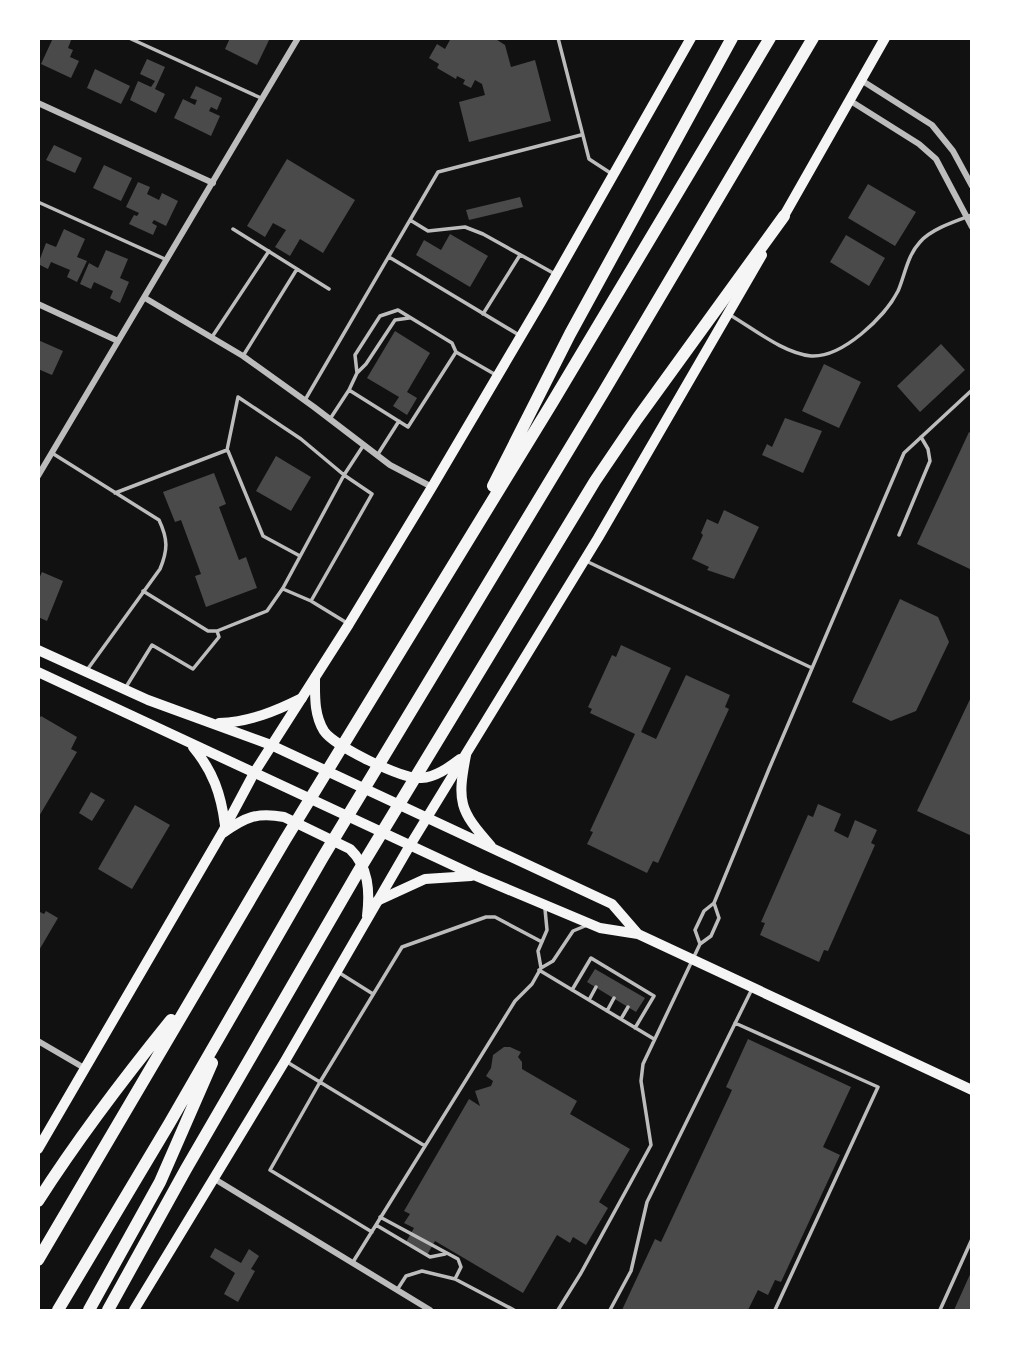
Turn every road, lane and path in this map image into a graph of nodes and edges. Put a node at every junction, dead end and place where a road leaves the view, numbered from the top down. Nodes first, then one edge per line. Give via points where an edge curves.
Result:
1 (128, 38) edge
2 (298, 38) edge
3 (558, 38) edge
4 (732, 38) edge
5 (770, 38) edge
6 (813, 38) edge
7 (885, 38) edge
8 (690, 39) edge
9 (861, 80) junction
10 (263, 99) junction
11 (849, 100) junction
12 (38, 103) edge
13 (581, 135) junction
14 (613, 175) junction
15 (214, 183) junction
16 (971, 186) edge
17 (38, 202) edge
18 (784, 216) junction
19 (969, 216) edge
20 (410, 220) junction
21 (971, 227) edge
22 (233, 229) dead end
23 (268, 251) junction
24 (520, 255) junction
25 (389, 257) junction
26 (167, 261) junction
27 (297, 269) junction
28 (556, 275) junction
29 (329, 289) dead end
30 (145, 298) junction
31 (38, 304) edge
32 (483, 314) junction
33 (728, 314) junction
34 (411, 318) junction
35 (212, 337) junction
36 (521, 337) junction
37 (118, 341) junction
38 (456, 352) junction
39 (243, 356) junction
40 (357, 373) junction
41 (498, 376) junction
42 (349, 390) junction
43 (971, 390) edge
44 (305, 400) junction
45 (330, 419) junction
46 (399, 421) junction
47 (921, 437) junction
48 (363, 446) junction
49 (227, 450) junction
50 (52, 453) junction
51 (377, 456) junction
52 (344, 475) junction
53 (38, 476) edge
54 (432, 487) junction
55 (115, 493) junction
56 (899, 534) dead end
57 (300, 556) junction
58 (584, 561) junction
59 (450, 569) junction
60 (283, 588) junction
61 (143, 591) junction
62 (311, 601) junction
63 (349, 625) junction
64 (217, 631) junction
65 (38, 650) edge
66 (812, 668) junction
67 (86, 671) junction
68 (38, 672) edge
69 (316, 677) junction
70 (125, 689) junction
71 (303, 698) junction
72 (214, 723) junction
73 (191, 745) junction
74 (271, 745) junction
75 (466, 755) junction
76 (254, 773) junction
77 (427, 818) junction
78 (224, 829) junction
79 (409, 846) junction
80 (496, 851) junction
81 (476, 876) junction
82 (377, 901) junction
83 (542, 902) junction
84 (714, 904) junction
85 (366, 920) junction
86 (600, 928) junction
87 (638, 934) junction
88 (542, 943) junction
89 (700, 944) junction
90 (694, 959) junction
91 (540, 969) junction
92 (608, 969) junction
93 (337, 971) junction
94 (604, 974) dead end
95 (625, 979) junction
96 (200, 984) junction
97 (622, 985) dead end
98 (596, 987) dead end
99 (638, 987) junction
100 (753, 987) junction
101 (572, 990) junction
102 (635, 993) dead end
103 (373, 994) junction
104 (614, 998) dead end
105 (589, 1000) junction
106 (238, 1005) junction
107 (628, 1007) dead end
108 (607, 1011) junction
109 (621, 1019) junction
110 (735, 1023) junction
111 (635, 1028) junction
112 (655, 1039) junction
113 (38, 1041) edge
114 (285, 1061) junction
115 (86, 1069) junction
116 (320, 1082) junction
117 (971, 1090) edge
118 (425, 1146) junction
119 (38, 1149) edge
120 (213, 1178) junction
121 (38, 1201) edge
122 (380, 1217) junction
123 (376, 1225) junction
124 (372, 1232) junction
125 (971, 1239) edge
126 (446, 1254) junction
127 (38, 1260) edge
128 (352, 1263) junction
129 (455, 1279) junction
130 (397, 1290) junction
131 (111, 1306) edge
132 (58, 1311) edge
133 (89, 1311) edge
134 (134, 1311) edge
135 (430, 1311) edge
136 (514, 1311) edge
137 (558, 1311) edge
138 (610, 1311) edge
139 (775, 1311) edge
140 (940, 1311) edge

1 - 10 lane
2 - 10 street
3 - 13 lane
4 - 59 highway via 570,334
5 - 59 highway
6 - 106 highway
7 - 9 main road
8 - 14 main road
9 - 11 main road
9 - 16 street via 932,125 953,151
10 - 15 street
11 - 18 main road
11 - 19 street via 936,159
12 - 15 street
13 - 14 lane via 589,159
13 - 20 lane via 438,172
14 - 28 main road
15 - 26 street
17 - 26 lane
18 - 33 main road
18 - 131 highway via 595,481 358,872
19 - 21 street
19 - 33 lane via 920,242 883,313 859,336 832,351 812,356 786,348
20 - 24 lane via 428,231 465,227
20 - 25 lane
22 - 23 lane
23 - 27 lane
23 - 35 lane
24 - 28 lane
24 - 32 lane
25 - 32 lane
25 - 44 lane
26 - 30 street
27 - 29 lane
27 - 39 lane
28 - 36 main road
30 - 35 street
30 - 37 street
31 - 37 street
32 - 36 lane
33 - 58 main road
34 - 38 lane via 452,343
34 - 40 lane via 395,320
34 - 40 lane via 398,310 380,316 355,355
35 - 39 street
36 - 41 main road
37 - 50 street
38 - 41 lane
38 - 46 lane via 408,427
39 - 44 street
40 - 42 lane
41 - 54 main road
42 - 45 lane
42 - 46 lane
43 - 47 lane
44 - 45 street
45 - 48 street
46 - 51 lane
47 - 56 lane via 930,461
47 - 66 lane via 904,453
48 - 51 street
48 - 52 lane
49 - 52 lane via 238,397 301,439
49 - 55 lane
49 - 57 lane via 263,536
50 - 53 street
50 - 55 lane
51 - 54 street
52 - 57 lane
52 - 62 lane via 372,494
54 - 63 main road
55 - 61 lane via 159,520 166,536 167,552 160,569
57 - 60 lane
58 - 66 lane
58 - 75 main road
59 - 96 highway
60 - 62 lane
60 - 64 lane via 267,611
61 - 64 lane via 208,631
61 - 67 lane
62 - 63 lane
63 - 69 main road
64 - 70 lane via 219,637 193,670 152,645
65 - 67 main road
66 - 84 lane
67 - 70 main road
68 - 73 main road
69 - 71 main road
69 - 75 main road via 317,714 333,741 418,779 439,773
70 - 72 main road
71 - 72 main road via 252,719
71 - 74 main road
72 - 74 main road
73 - 76 main road
73 - 78 main road via 220,792
74 - 76 main road
74 - 77 main road
75 - 77 main road
75 - 80 main road via 460,795 463,805 469,821
76 - 78 main road
76 - 79 main road
77 - 79 main road
77 - 80 main road
78 - 85 main road via 255,815 273,815 350,849 363,866 368,885
78 - 115 main road
79 - 81 main road
79 - 82 main road
80 - 87 main road via 612,904
81 - 82 main road via 425,879
81 - 83 main road
82 - 85 main road
83 - 86 main road
83 - 88 lane via 547,915
84 - 89 lane via 704,911 695,930
84 - 89 lane via 719,918 711,936
85 - 93 main road
86 - 87 main road
86 - 91 lane via 586,925 573,931 553,961
87 - 90 main road
88 - 91 lane
88 - 103 lane via 495,916 486,916 402,947
89 - 90 lane
90 - 100 main road
90 - 112 lane
91 - 101 lane
91 - 118 lane via 515,1001
92 - 94 lane
92 - 95 lane
92 - 101 lane via 591,958
93 - 103 lane
93 - 114 main road
95 - 97 lane
95 - 99 lane
96 - 121 highway via 114,1090
96 - 127 highway
98 - 105 lane
99 - 102 lane
99 - 111 lane via 654,996
100 - 110 lane
100 - 117 main road
101 - 105 lane
103 - 116 lane
104 - 108 lane
105 - 108 lane
106 - 132 highway
106 - 133 highway via 160,1182
107 - 109 lane
108 - 109 lane
109 - 111 lane
110 - 138 lane via 647,1202 631,1271
110 - 139 lane via 878,1087
111 - 112 lane
112 - 137 lane via 641,1081 651,1145
113 - 115 street
114 - 116 lane
114 - 120 main road
115 - 119 main road
116 - 118 lane
116 - 124 lane via 270,1170
118 - 122 lane
120 - 128 street
120 - 134 main road
122 - 123 lane
122 - 126 lane
123 - 124 lane
123 - 126 lane via 430,1256
124 - 128 lane
125 - 140 lane
126 - 129 lane via 458,1259 461,1267
128 - 130 street
129 - 130 lane via 422,1271 406,1276
129 - 136 lane
130 - 135 street

